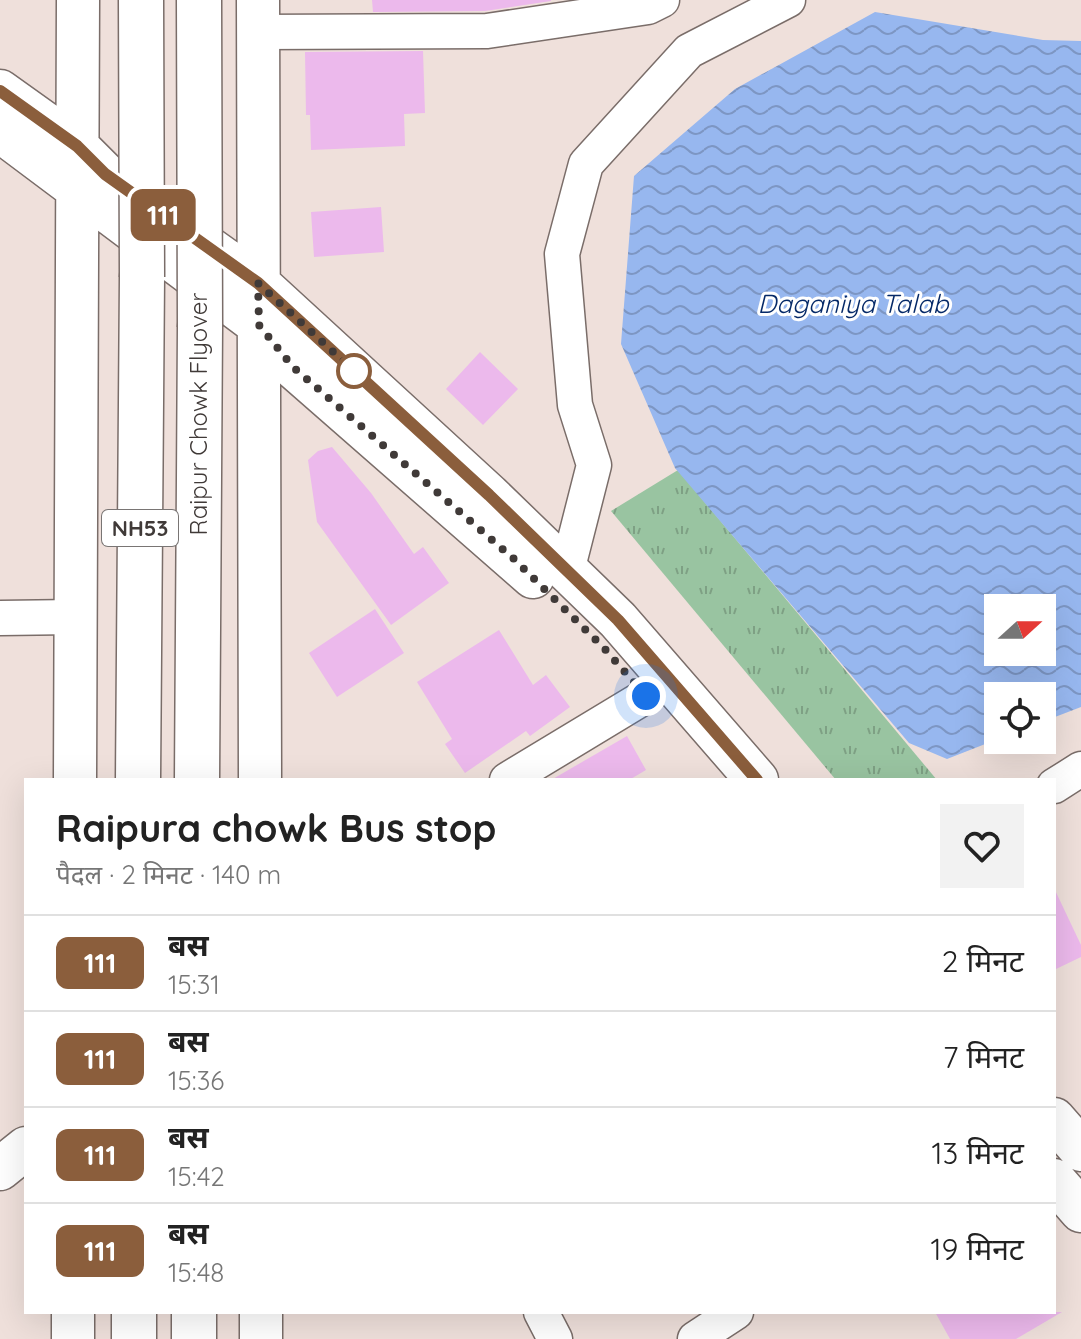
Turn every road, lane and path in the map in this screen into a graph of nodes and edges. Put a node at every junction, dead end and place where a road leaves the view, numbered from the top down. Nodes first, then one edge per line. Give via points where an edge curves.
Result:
1 (78, 0) edge
2 (141, 0) edge
3 (199, 0) edge
4 (662, 0) edge
5 (788, 0) edge
6 (258, 16) edge
7 (0, 91) edge
8 (0, 131) edge
9 (77, 167) junction
10 (258, 283) junction
11 (259, 325) junction
12 (567, 571) junction
13 (75, 617) junction
14 (0, 618) edge
15 (646, 696) junction
16 (1081, 769) edge
17 (75, 778) edge
18 (138, 778) edge
19 (197, 778) edge
20 (260, 778) edge
21 (510, 778) edge
22 (719, 778) edge
23 (755, 778) edge
24 (1056, 785) edge
25 (1056, 1121) edge
26 (24, 1150) edge
27 (1081, 1150) edge
28 (0, 1169) edge
29 (1056, 1182) edge
30 (1081, 1211) edge
31 (73, 1314) edge
32 (134, 1314) edge
33 (194, 1314) edge
34 (261, 1314) edge
35 (542, 1314) edge
36 (733, 1314) edge
37 (73, 1339) edge
38 (134, 1339) edge
39 (194, 1339) edge
40 (261, 1339) edge
41 (555, 1339) edge
42 (695, 1339) edge

1 - 9 street
2 - 18 highway, NH53, bridge
3 - 19 highway, Raipur Chowk Flyover / NH53, bridge
4 - 6 street via 648,7 487,31
5 - 12 street via 689,51 586,164 562,254 575,405 594,465
6 - 10 street
7 - 9 street
8 - 9 street
9 - 10 street via 105,174
9 - 11 street
9 - 13 street
10 - 11 street
10 - 12 street
11 - 15 street via 293,367 514,559
11 - 20 street
12 - 23 street via 618,620
13 - 14 street
13 - 17 street
15 - 21 street
15 - 22 street
16 - 24 street
25 - 27 street
26 - 28 street
29 - 30 street
31 - 37 street
32 - 38 highway
33 - 39 highway
34 - 40 street
35 - 41 street
36 - 42 street

